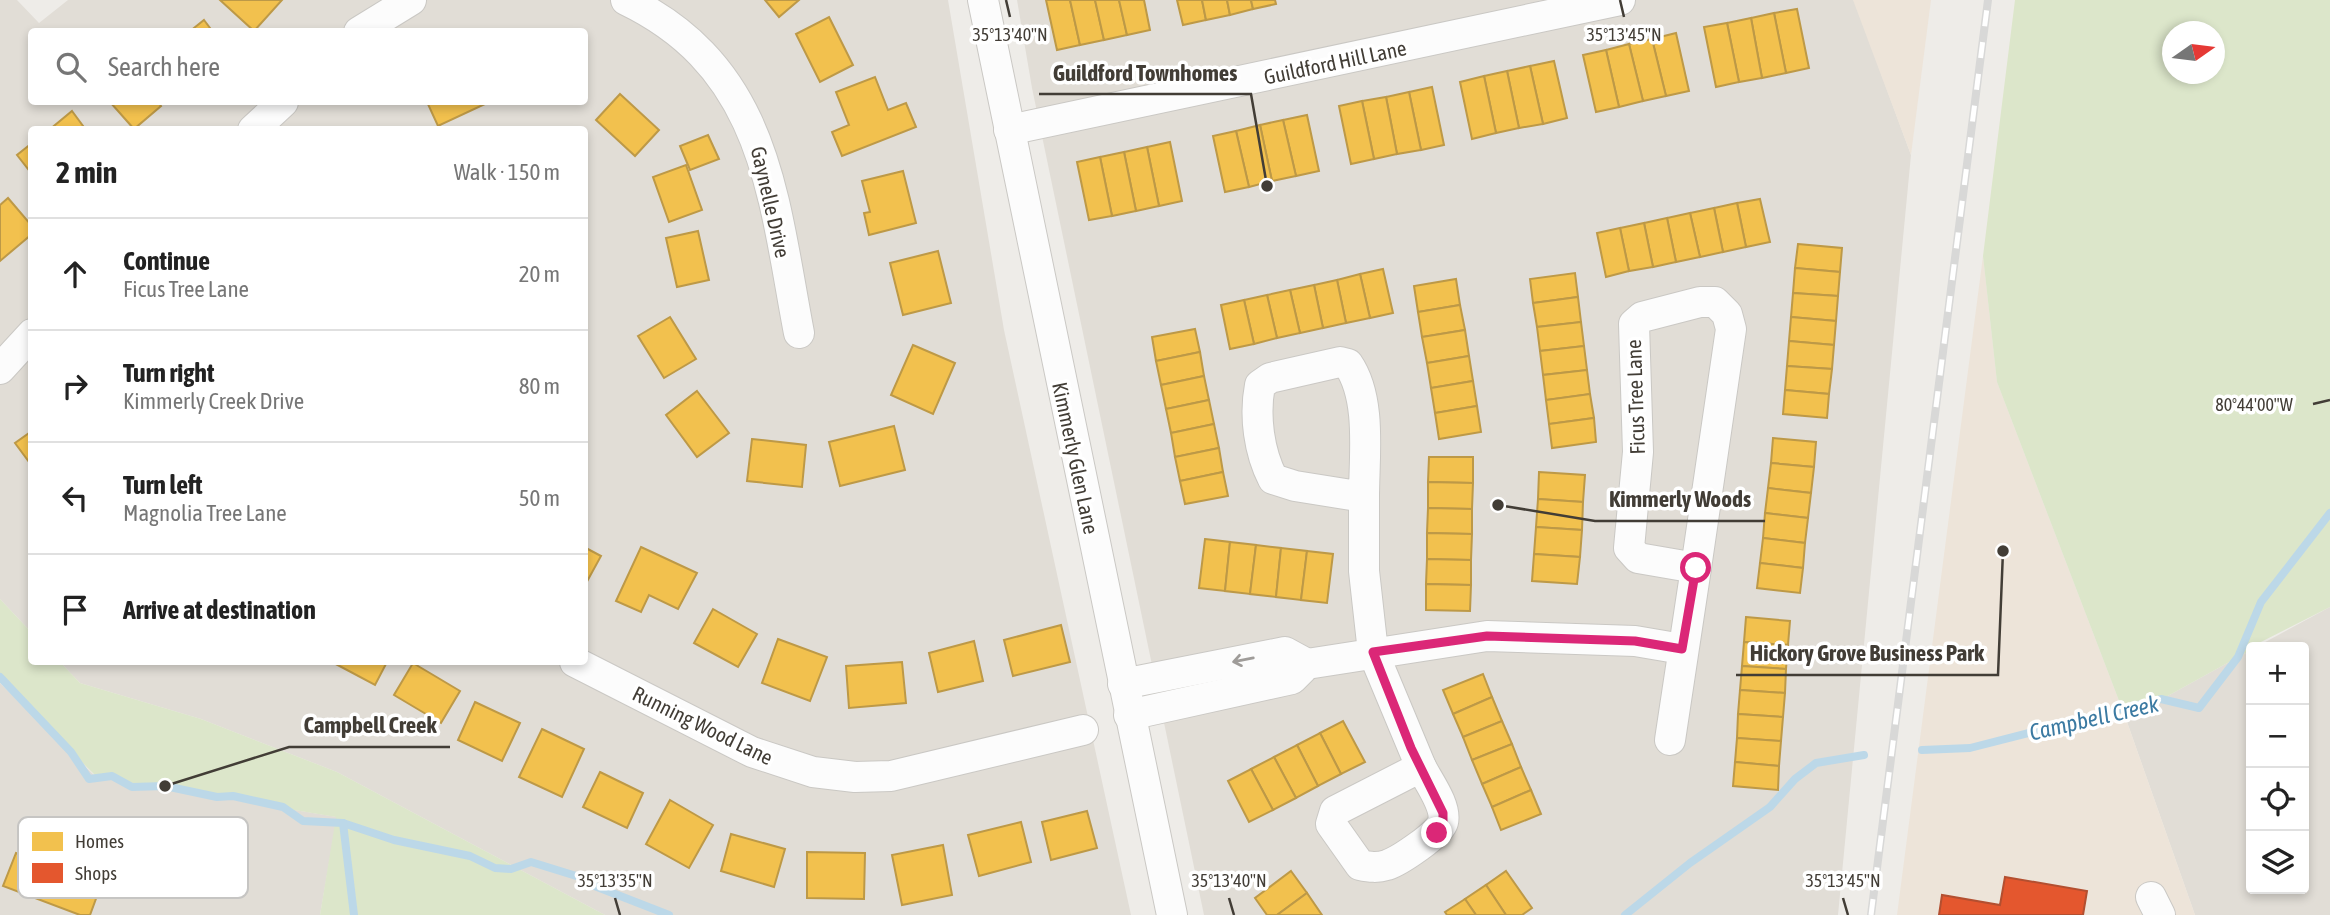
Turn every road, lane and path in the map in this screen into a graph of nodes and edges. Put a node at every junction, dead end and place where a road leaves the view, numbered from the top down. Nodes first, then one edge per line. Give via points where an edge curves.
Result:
1 (411, 0) edge
2 (626, 0) edge
3 (984, 0) edge
4 (1620, 0) edge
5 (366, 28) edge
6 (280, 105) edge
7 (257, 126) edge
8 (1009, 130) junction
9 (799, 333) dead end
10 (28, 338) edge
11 (0, 369) edge
12 (1364, 496) junction
13 (1696, 568) junction
14 (1682, 649) junction
15 (1373, 652) junction
16 (1307, 664) junction
17 (581, 665) edge
18 (1123, 684) junction
19 (1129, 715) junction
20 (1083, 730) dead end
21 (1670, 740) dead end
22 (1421, 767) dead end
23 (1172, 915) edge

1 - 5 street
2 - 9 street, Gaynelle Drive via 683,37 715,69 759,141
3 - 8 street, Kimmerly Glen Lane
4 - 8 street, Guildford Hill Lane
6 - 7 street
8 - 18 street, Kimmerly Glen Lane
10 - 11 street
12 - 12 street via 1273,479 1259,430 1256,402 1260,385 1309,368 1348,364 1356,375 1361,401
12 - 15 street via 1364,572
13 - 13 street, Ficus Tree Lane via 1638,558 1629,548 1638,452 1634,324 1642,317 1714,302 1727,314 1731,329
13 - 14 street, Ficus Tree Lane
14 - 15 street via 1635,641 1487,636
14 - 21 street, Ficus Tree Lane
15 - 16 street
15 - 22 street
16 -> 18 street via 1285,652
16 - 19 street via 1292,679
17 - 20 street, Running Wood Lane via 752,752 813,772 891,775
18 - 19 street, Kimmerly Glen Lane
19 - 23 street, Kimmerly Glen Lane

